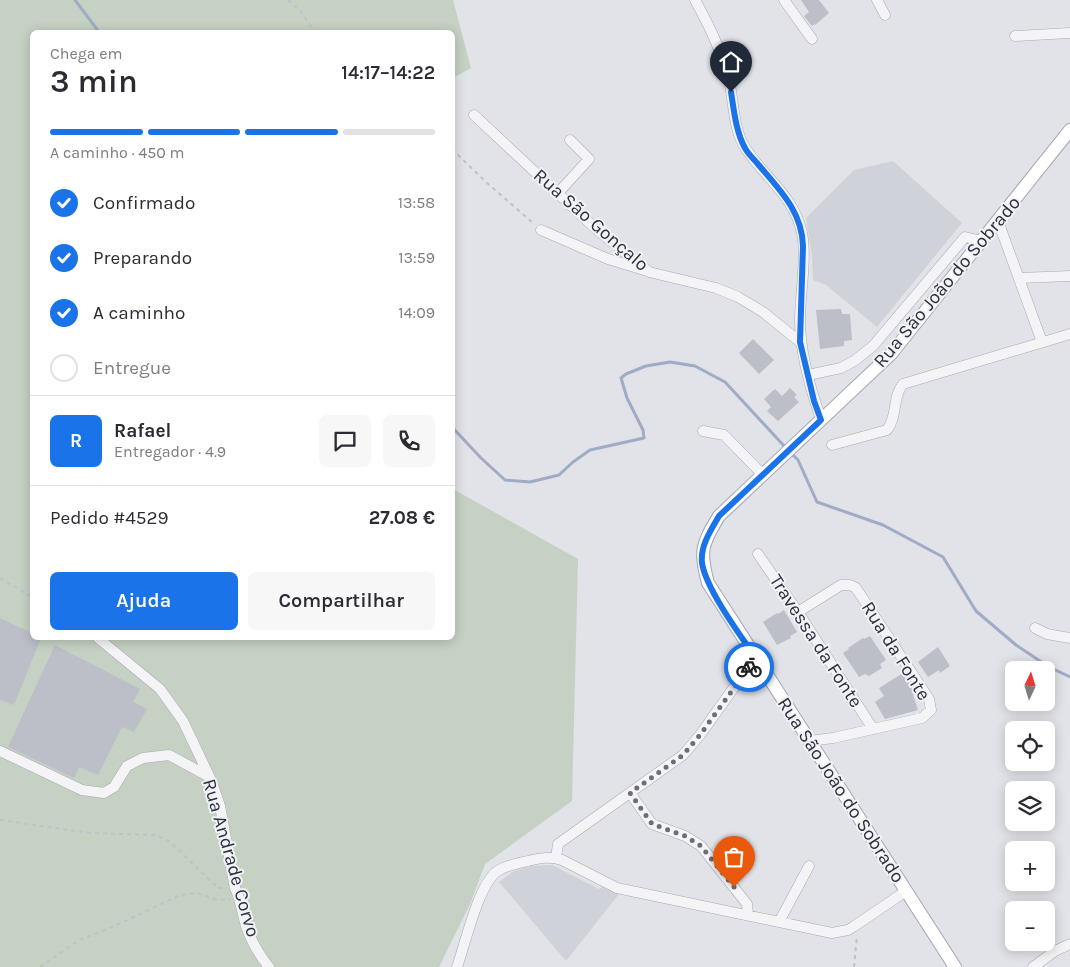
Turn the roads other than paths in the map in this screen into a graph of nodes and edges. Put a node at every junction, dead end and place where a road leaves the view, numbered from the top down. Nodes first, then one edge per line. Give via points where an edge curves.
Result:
1 (695, 0) edge
2 (784, 0) edge
3 (877, 0) edge
4 (885, 15) dead end
5 (1070, 33) edge
6 (1015, 36) dead end
7 (812, 39) dead end
8 (474, 115) dead end
9 (1070, 130) edge
10 (570, 140) dead end
11 (558, 193) junction
12 (998, 221) junction
13 (541, 230) road end
14 (982, 241) junction
15 (649, 272) junction
16 (1070, 276) edge
17 (1019, 278) junction
18 (1070, 334) edge
19 (800, 342) junction
20 (1042, 342) junction
21 (808, 375) junction
22 (821, 420) junction
23 (703, 431) dead end
24 (832, 445) dead end
25 (763, 475) junction
26 (758, 554) dead end
27 (798, 612) junction
28 (1035, 628) dead end
29 (1070, 638) edge
30 (100, 640) edge
31 (756, 658) junction
32 (873, 729) junction
33 (833, 738) junction
34 (809, 741) junction
35 (0, 751) edge
36 (818, 755) junction
37 (208, 776) junction
38 (630, 793) junction
39 (556, 858) junction
40 (809, 866) dead end
41 (906, 891) junction
42 (748, 915) junction
43 (779, 922) junction
44 (1070, 944) edge
45 (269, 967) edge
46 (457, 967) edge
47 (955, 967) edge
48 (1033, 967) edge

1 - 19 street via 717,44 746,149 789,202 799,221 803,256
2 - 7 street
3 - 4 street
5 - 6 street
8 - 11 street, Rua São Gonçalo
9 - 12 main road, Rua São João do Sobrado
10 - 11 street via 589,159
11 - 15 street, Rua São Gonçalo
12 - 14 main road, Rua São João do Sobrado
12 - 17 street
13 - 15 street via 608,259
14 - 21 street via 965,237 873,346 854,361 841,368
14 - 22 main road, Rua São João do Sobrado via 891,354
15 - 19 street, Rua São Gonçalo via 738,296
16 - 17 street
17 - 20 street
18 - 20 street
19 - 21 street
20 - 24 street via 903,384 897,394 892,424 887,430
21 - 22 street
22 - 25 main road, Rua São João do Sobrado
23 - 25 street via 724,435
25 - 31 main road, Rua São João do Sobrado via 719,516 709,533 702,562 708,583
26 - 27 street, Travessa da Fonte
27 - 32 street, Travessa da Fonte
27 - 32 street, Rua da Fonte via 841,585 850,584 856,588 929,699 931,710 922,718
28 - 29 street
30 - 37 street, Rua Andrade Corvo via 160,689 183,720
31 - 34 main road, Rua São João do Sobrado
31 - 38 street via 683,755
32 - 33 street, Rua da Fonte
33 - 34 street, Rua da Fonte
33 - 36 street
34 - 36 main road, Rua São João do Sobrado
35 - 37 street via 82,790 104,794 114,787 127,766 143,758 169,755
36 - 41 main road, Rua São João do Sobrado
37 - 45 street, Rua Andrade Corvo via 220,806 246,927
38 - 39 street via 558,844
38 - 42 street via 652,824 685,836 701,846 747,904
39 - 42 street via 617,888
39 - 46 street via 540,858 498,870 487,883 476,908
40 - 43 street
41 - 43 street via 848,930 832,933
41 - 47 main road, Rua São João do Sobrado
42 - 43 street
44 - 48 street via 1054,951

